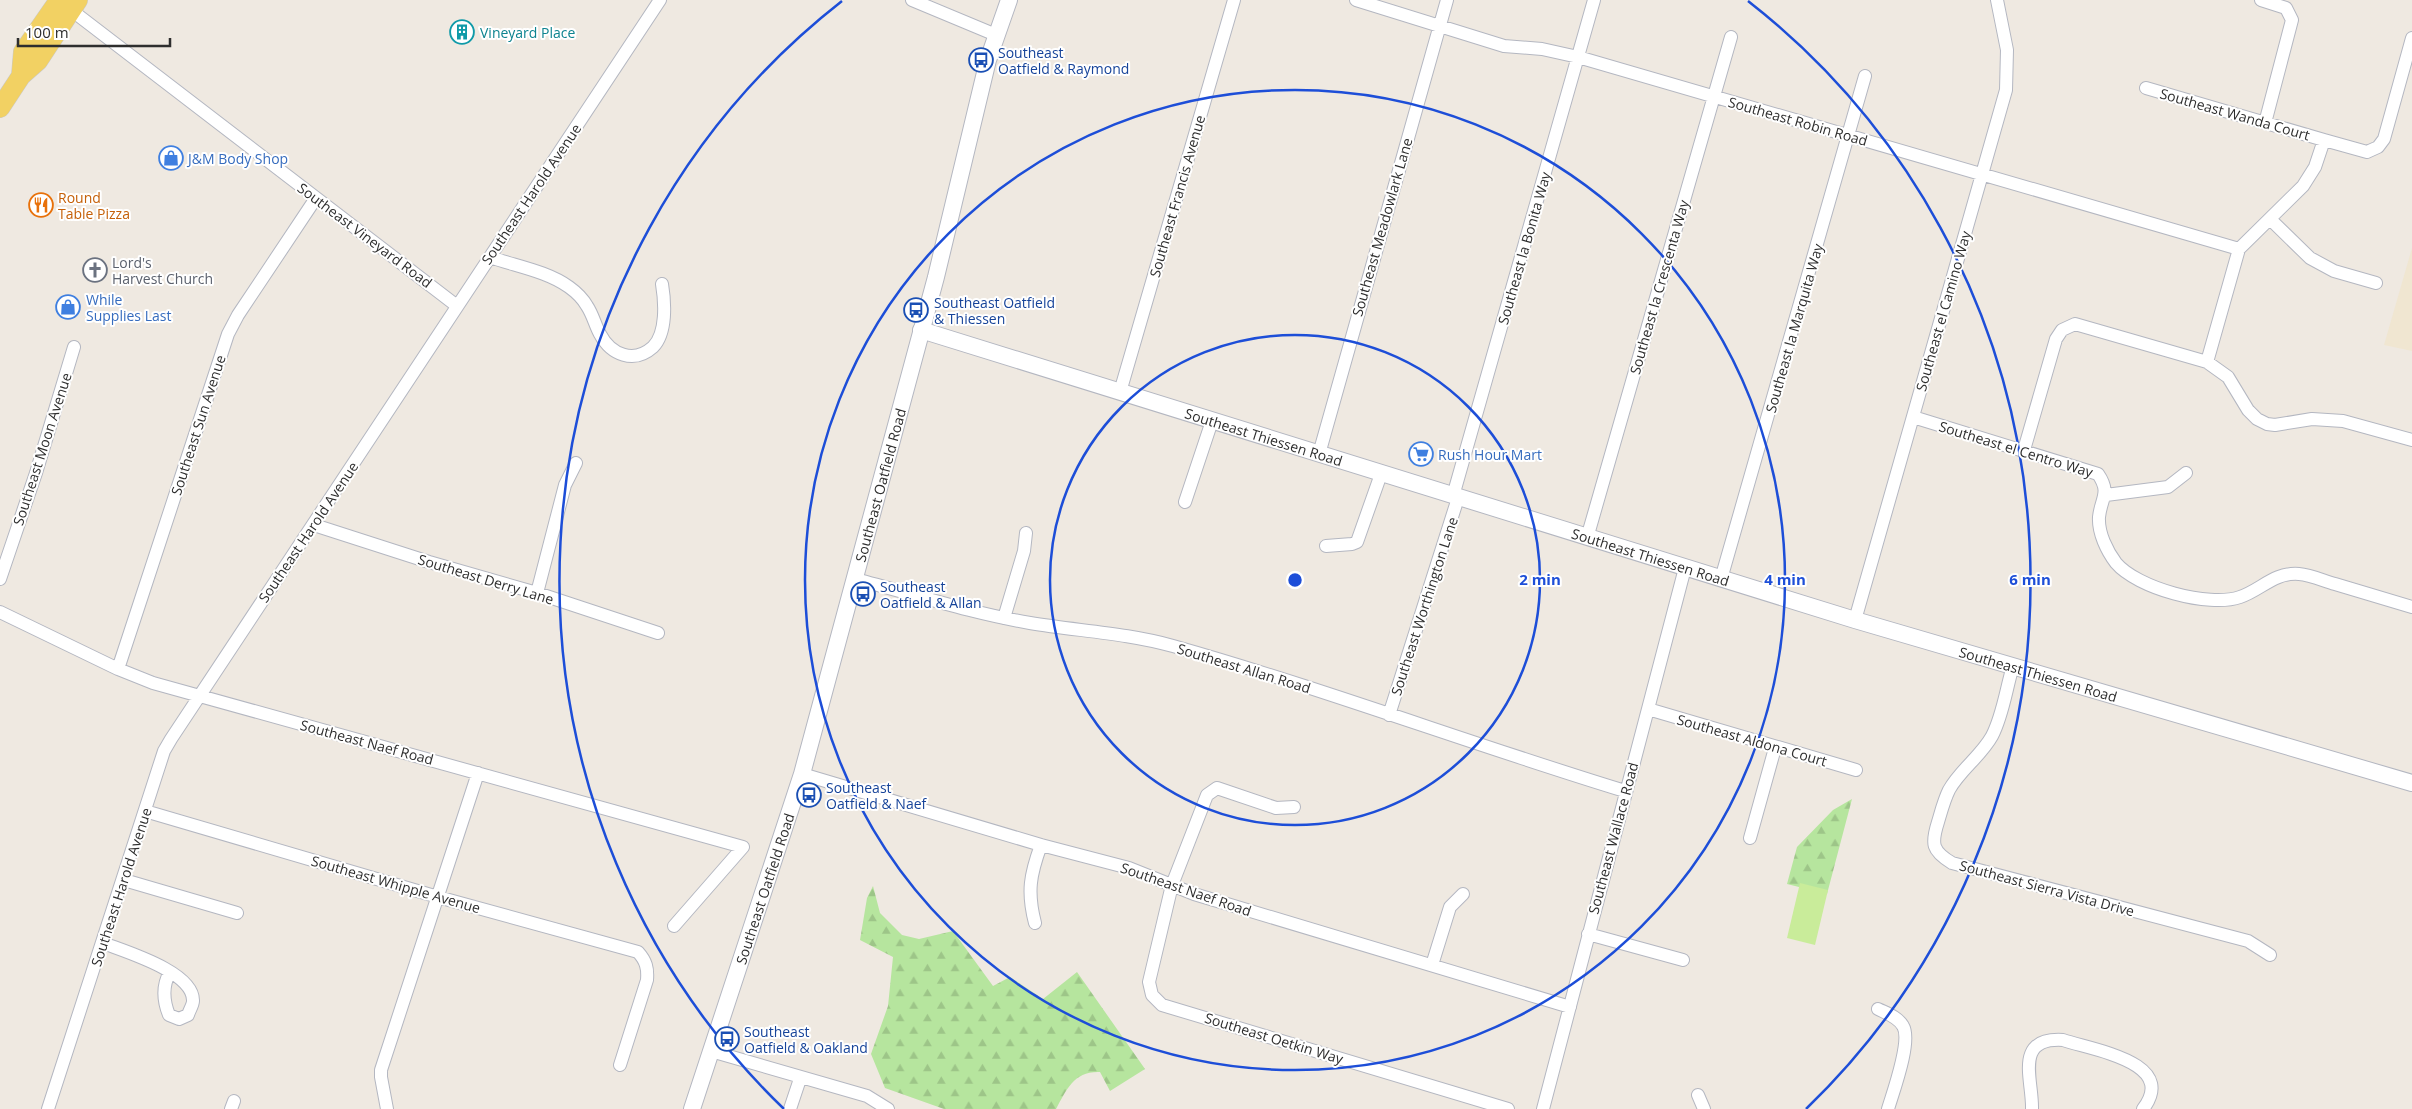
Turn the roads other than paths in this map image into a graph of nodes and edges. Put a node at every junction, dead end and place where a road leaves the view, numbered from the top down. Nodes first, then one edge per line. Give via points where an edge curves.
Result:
1 (660, 0) edge
2 (912, 0) edge
3 (1009, 0) edge
4 (1234, 0) edge
5 (1356, 0) edge
6 (1447, 0) edge
7 (1594, 0) edge
8 (1997, 0) edge
9 (2261, 0) edge
10 (65, 2) edge
11 (1439, 26) junction
12 (996, 35) junction
13 (1731, 37) dead end
14 (2412, 38) edge
15 (1578, 57) junction
16 (1865, 76) dead end
17 (2146, 88) dead end
18 (1713, 97) junction
19 (0, 108) edge
20 (2265, 123) junction
21 (1850, 135) junction
22 (2324, 140) junction
23 (1982, 175) junction
24 (316, 198) junction
25 (2270, 219) junction
26 (2239, 249) junction
27 (490, 257) junction
28 (2376, 283) dead end
29 (662, 284) dead end
30 (457, 306) junction
31 (921, 330) junction
32 (74, 347) dead end
33 (2207, 362) junction
34 (1120, 392) junction
35 (1913, 417) junction
36 (1212, 421) junction
37 (2412, 440) edge
38 (2024, 450) junction
39 (1319, 454) junction
40 (576, 463) dead end
41 (2186, 473) dead end
42 (1381, 474) junction
43 (2106, 495) junction
44 (1455, 497) junction
45 (1185, 502) dead end
46 (314, 525) junction
47 (1026, 533) dead end
48 (1587, 538) junction
49 (1326, 546) dead end
50 (1685, 568) junction
51 (0, 579) edge
52 (1721, 579) junction
53 (855, 580) junction
54 (537, 593) junction
55 (2412, 607) edge
56 (0, 612) edge
57 (1004, 618) junction
58 (1855, 620) junction
59 (658, 633) dead end
60 (2013, 666) junction
61 (118, 669) junction
62 (198, 695) junction
63 (1648, 709) junction
64 (1389, 715) junction
65 (1775, 748) junction
66 (1856, 770) dead end
67 (478, 773) junction
68 (802, 774) junction
69 (2412, 783) edge
70 (1625, 791) junction
71 (1294, 807) dead end
72 (145, 811) junction
73 (1750, 838) dead end
74 (1041, 845) junction
75 (124, 880) junction
76 (1172, 885) junction
77 (1463, 894) dead end
78 (438, 897) junction
79 (236, 913) dead end
80 (1035, 923) dead end
81 (674, 926) dead end
82 (1588, 934) junction
83 (103, 943) junction
84 (2270, 954) dead end
85 (1683, 960) dead end
86 (1432, 965) junction
87 (170, 972) dead end
88 (1570, 1007) junction
89 (1878, 1009) dead end
90 (711, 1051) junction
91 (620, 1065) dead end
92 (800, 1079) junction
93 (1698, 1095) dead end
94 (48, 1109) edge
95 (387, 1109) edge
96 (692, 1109) edge
97 (790, 1109) edge
98 (888, 1109) edge
99 (1508, 1109) edge
100 (1544, 1109) edge
101 (1704, 1109) edge
102 (1888, 1109) edge
103 (2032, 1109) edge
104 (2143, 1109) edge

1 - 27 street, Southeast Harold Avenue
2 - 12 street
3 - 12 main road, Southeast Oatfield Road
4 - 34 street, Southeast Francis Avenue
5 - 11 street, Southeast Robin Road
6 - 11 street, Southeast Meadowlark Lane
7 - 15 street, Southeast la Bonita Way
8 - 23 street, Southeast el Camino Way via 2004,28 2008,71 2006,90
9 - 20 street via 2286,8 2292,20
10 - 19 main road via 23,52 21,76
10 - 24 street, Southeast Vineyard Road
11 - 15 street, Southeast Robin Road via 1504,46 1542,49
11 - 39 street, Southeast Meadowlark Lane
12 - 31 main road, Southeast Oatfield Road
13 - 18 street, Southeast la Crescenta Way
14 - 22 street, Southeast Wanda Court via 2384,139 2378,147 2367,152
15 - 18 street, Southeast Robin Road
15 - 44 street, Southeast la Bonita Way
16 - 21 street, Southeast la Marquita Way
17 - 20 street, Southeast Wanda Court
18 - 21 street, Southeast Robin Road
18 - 48 street, Southeast la Crescenta Way
20 - 22 street, Southeast Wanda Court
21 - 23 street, Southeast Robin Road
21 - 52 street, Southeast la Marquita Way
22 - 25 street via 2310,177
23 - 26 street, Southeast Robin Road
23 - 35 street, Southeast el Camino Way
24 - 30 street, Southeast Vineyard Road
24 - 61 street, Southeast Sun Avenue via 228,334
25 - 26 street
25 - 28 street via 2310,258 2334,271
26 - 33 street
27 - 29 street via 568,286 588,306 605,342 617,354 633,357 657,343 666,310
27 - 30 street, Southeast Harold Avenue
30 - 46 street, Southeast Harold Avenue
31 - 34 main road, Southeast Thiessen Road
31 - 53 main road, Southeast Oatfield Road
32 - 51 street, Southeast Moon Avenue
33 - 37 street via 2228,377 2248,410 2267,424 2312,419 2343,421
33 - 38 street via 2084,326 2069,325 2056,339
34 - 36 main road, Southeast Thiessen Road
35 - 38 street, Southeast el Centro Way
35 - 58 street, Southeast el Camino Way
36 - 39 main road, Southeast Thiessen Road
36 - 45 street
38 - 43 street, Southeast el Centro Way via 2098,474 2104,482
39 - 42 main road, Southeast Thiessen Road
40 - 54 street via 565,486
41 - 43 street via 2168,488
42 - 44 main road, Southeast Thiessen Road
42 - 49 street via 1357,542
43 - 55 street via 2099,516 2104,541 2116,562 2142,582 2199,599 2220,601 2242,597 2279,576 2300,574
44 - 48 main road, Southeast Thiessen Road
44 - 64 street, Southeast Worthington Lane
46 - 54 street, Southeast Derry Lane
46 - 62 street, Southeast Harold Avenue
47 - 57 street via 1024,551
48 - 50 main road, Southeast Thiessen Road
50 - 52 main road, Southeast Thiessen Road
50 - 63 street, Southeast Wallace Road
52 - 58 main road, Southeast Thiessen Road
53 - 57 street, Southeast Allan Road
53 - 68 main road, Southeast Oatfield Road
54 - 59 street, Southeast Derry Lane
56 - 61 street, Southeast Naef Road
57 - 64 street, Southeast Allan Road via 1157,642
58 - 60 main road, Southeast Thiessen Road
60 - 69 main road, Southeast Thiessen Road
60 - 84 street, Southeast Sierra Vista Drive via 1992,736 1946,796 1933,838 1940,856 1952,863 2248,941
61 - 62 street, Southeast Naef Road
62 - 67 street, Southeast Naef Road
62 - 72 street, Southeast Harold Avenue via 164,751
63 - 65 street, Southeast Aldona Court
63 - 70 street, Southeast Wallace Road
64 - 70 street, Southeast Allan Road
65 - 66 street, Southeast Aldona Court
65 - 73 street
67 - 78 street
67 - 81 street, Southeast Naef Road via 743,847
68 - 74 street, Southeast Naef Road
68 - 90 main road, Southeast Oatfield Road
70 - 82 street, Southeast Wallace Road
71 - 76 street, Southeast Oetkin Way via 1276,808 1217,788 1207,795
72 - 75 street, Southeast Harold Avenue
72 - 78 street, Southeast Whipple Avenue
74 - 76 street, Southeast Naef Road via 1129,868
74 - 80 street via 1034,864 1029,902
75 - 79 street
75 - 83 street, Southeast Harold Avenue
76 - 86 street, Southeast Naef Road
76 - 99 street, Southeast Oetkin Way via 1149,982 1152,995 1162,1005
77 - 86 street via 1450,907
78 - 91 street, Southeast Whipple Avenue via 638,952 648,969 647,980
78 - 95 street via 381,1070
82 - 85 street
82 - 88 street, Southeast Wallace Road
83 - 87 street
83 - 94 street, Southeast Harold Avenue
86 - 88 street, Southeast Naef Road
88 - 100 street, Southeast Wallace Road
89 - 102 street via 1904,1026 1906,1040
90 - 92 street
90 - 96 main road, Southeast Oatfield Road
92 - 97 street
92 - 98 street via 867,1096
93 - 101 street
103 - 104 street via 2028,1060 2038,1047 2052,1040 2063,1040 2135,1063 2146,1072 2152,1086

